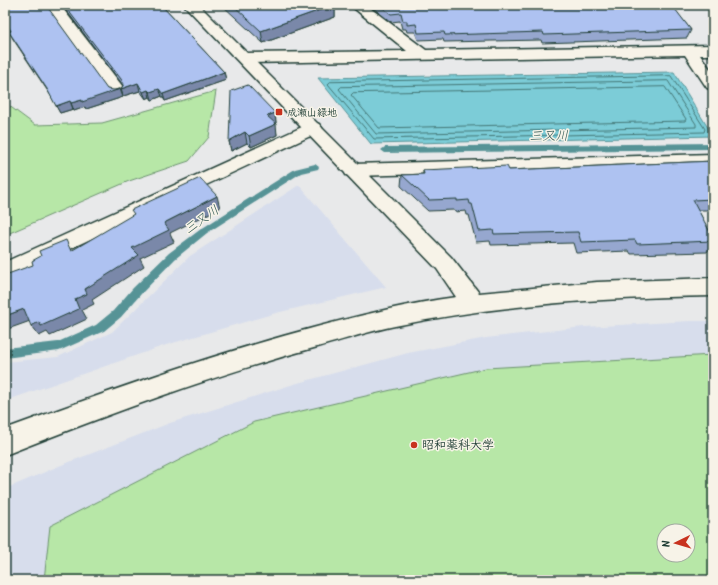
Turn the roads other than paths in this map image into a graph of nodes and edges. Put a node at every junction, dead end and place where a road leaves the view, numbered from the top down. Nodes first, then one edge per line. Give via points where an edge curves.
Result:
1 (53, 5) edge
2 (192, 5) edge
3 (357, 5) edge
4 (713, 50) edge
5 (690, 51) junction
6 (422, 55) junction
7 (245, 58) junction
8 (713, 85) edge
9 (117, 91) edge
10 (312, 128) junction
11 (713, 160) edge
12 (353, 170) junction
13 (5, 271) edge
14 (713, 287) edge
15 (473, 304) junction
16 (5, 442) edge

1 - 9 street
2 - 7 street
3 - 6 street
4 - 5 street
5 - 6 street
5 - 8 street
6 - 7 street
7 - 10 street
10 - 12 street
10 - 13 street
11 - 12 street
12 - 15 street via 444,262
14 - 15 street via 618,290
15 - 16 street via 400,315 282,345 169,381

